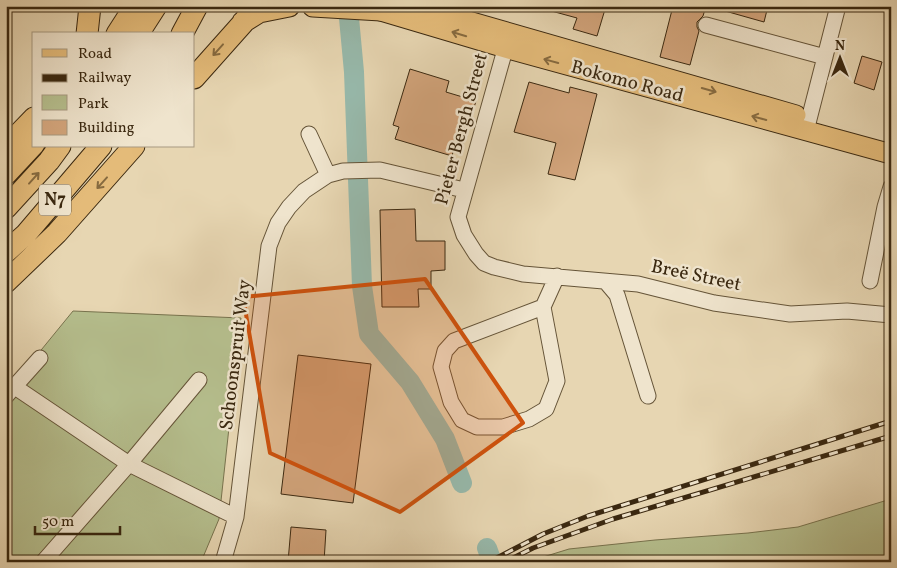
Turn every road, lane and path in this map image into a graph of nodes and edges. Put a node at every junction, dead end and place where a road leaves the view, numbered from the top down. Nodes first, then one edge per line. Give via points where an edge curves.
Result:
1 (90, 6) edge
2 (135, 6) edge
3 (156, 6) edge
4 (197, 6) edge
5 (289, 6) edge
6 (313, 6) edge
7 (416, 6) edge
8 (838, 6) edge
9 (373, 8) edge
10 (249, 14) edge
11 (706, 25) dead end
12 (87, 32) edge
13 (118, 32) edge
14 (139, 32) edge
15 (183, 32) edge
16 (508, 41) junction
17 (825, 57) junction
18 (195, 77) edge
19 (32, 120) edge
20 (808, 125) junction
21 (310, 134) dead end
22 (891, 142) edge
23 (32, 146) edge
24 (6, 147) edge
25 (58, 148) edge
26 (99, 148) edge
27 (132, 148) edge
28 (891, 154) edge
29 (335, 173) junction
30 (6, 174) edge
31 (891, 187) edge
32 (464, 190) junction
33 (6, 208) edge
34 (6, 252) edge
35 (494, 267) joint
36 (557, 276) junction
37 (870, 281) dead end
38 (6, 282) edge
39 (606, 282) junction
40 (543, 307) junction
41 (891, 315) edge
42 (40, 358) dead end
43 (199, 380) dead end
44 (10, 391) edge
45 (648, 396) dead end
46 (129, 464) junction
47 (236, 517) junction
48 (43, 562) edge
49 (223, 562) edge

1 - 12 highway
2 - 13 highway
3 - 14 highway
4 - 15 highway
5 - 10 highway
6 - 9 highway
7 - 16 main road, Bokomo Road
8 - 17 street
16 -> 9 main road, Bokomo Road
10 -> 18 highway
11 - 17 street
16 - 20 main road, Bokomo Road
16 - 32 street, Pieter Bergh Street
17 - 20 street
19 - 24 highway
20 - 22 main road, Bokomo Road
20 - 28 main road, Bokomo Road
21 - 29 street
23 - 30 highway
33 -> 25 highway, N7
26 - 34 highway, N7 via 26,234
27 -> 38 highway via 57,233
29 - 32 street via 380,170
29 - 47 street, Schoonspruit Way via 304,191 289,207 269,246
31 - 37 street
32 - 35 street, Pieter Bergh Street via 458,217 464,235 476,254
35 - 36 street, Breë Street via 523,274
36 - 39 street, Breë Street
36 - 40 street
39 - 41 street, Breë Street via 638,284 714,303 790,314 847,311
39 - 45 street via 617,295
40 - 40 street via 557,381 546,409 529,419 503,427 477,427 462,420 451,402 441,367 445,351 454,341
42 - 44 street
43 - 46 street
44 - 46 street
46 - 47 street
46 - 48 street
47 - 49 street, Schoonspruit Way

